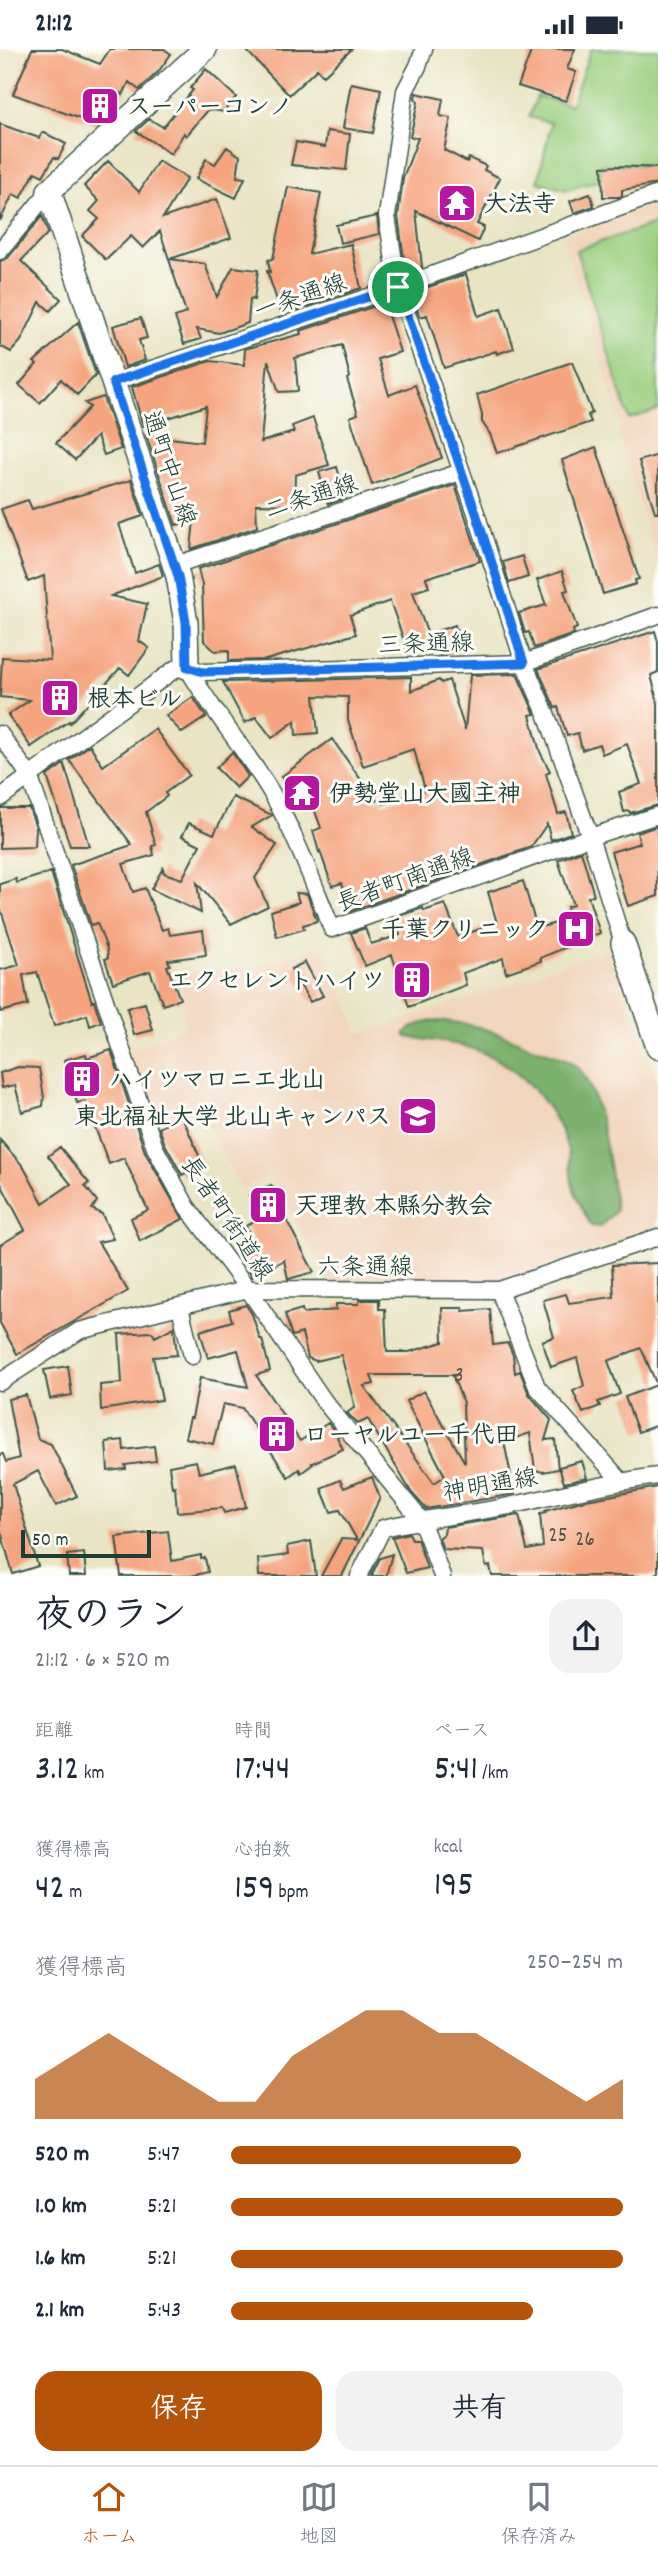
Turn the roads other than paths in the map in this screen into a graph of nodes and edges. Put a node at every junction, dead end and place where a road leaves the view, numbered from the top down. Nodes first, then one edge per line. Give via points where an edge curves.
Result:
1 (205, 49) edge
2 (424, 49) edge
3 (49, 191) junction
4 (658, 194) edge
5 (0, 251) edge
6 (398, 287) junction
7 (113, 382) junction
8 (461, 472) junction
9 (175, 565) junction
10 (658, 615) edge
11 (524, 663) junction
12 (187, 667) junction
13 (0, 734) edge
14 (29, 775) junction
15 (0, 798) edge
16 (658, 815) edge
17 (590, 837) junction
18 (623, 943) joint
19 (658, 1047) edge
20 (658, 1237) edge
21 (248, 1289) junction
22 (499, 1290) junction
23 (180, 1307) junction
24 (192, 1356) dead end
25 (0, 1382) edge
26 (658, 1476) edge
27 (621, 1481) junction
28 (421, 1520) junction
29 (359, 1576) edge
30 (442, 1576) edge

1 - 3 street
2 - 6 street via 405,91 387,216
3 - 5 street
3 - 7 street, 通町中山線
4 - 6 street, 一条通線
6 - 7 street, 一条通線
6 - 8 street
7 - 9 street, 通町中山線
8 - 9 street, 二条通線
8 - 11 street
9 - 12 street, 通町中山線 via 186,622
10 - 11 street, 三条通線
11 - 12 street, 三条通線 via 203,672
11 - 17 street
12 - 14 street via 175,669
12 - 17 street, 長者町南通線 via 271,792 332,929
13 - 14 street, 長者町街道線
14 - 15 street
14 - 21 street, 長者町街道線 via 155,1148 187,1207
16 - 17 street, 長者町南通線
17 - 18 street
18 - 19 street
20 - 22 street, 六条通線
21 - 22 street, 六条通線
21 - 23 street, 六条通線
21 - 28 street, 長者町街道線 via 324,1401
22 - 27 street via 537,1387
23 - 24 street
23 - 25 street, 六条通線 via 79,1331
26 - 27 street, 神明通線
27 - 28 street, 神明通線
28 - 29 street, 神明通線 via 383,1528
28 - 30 street, 長者町街道線

